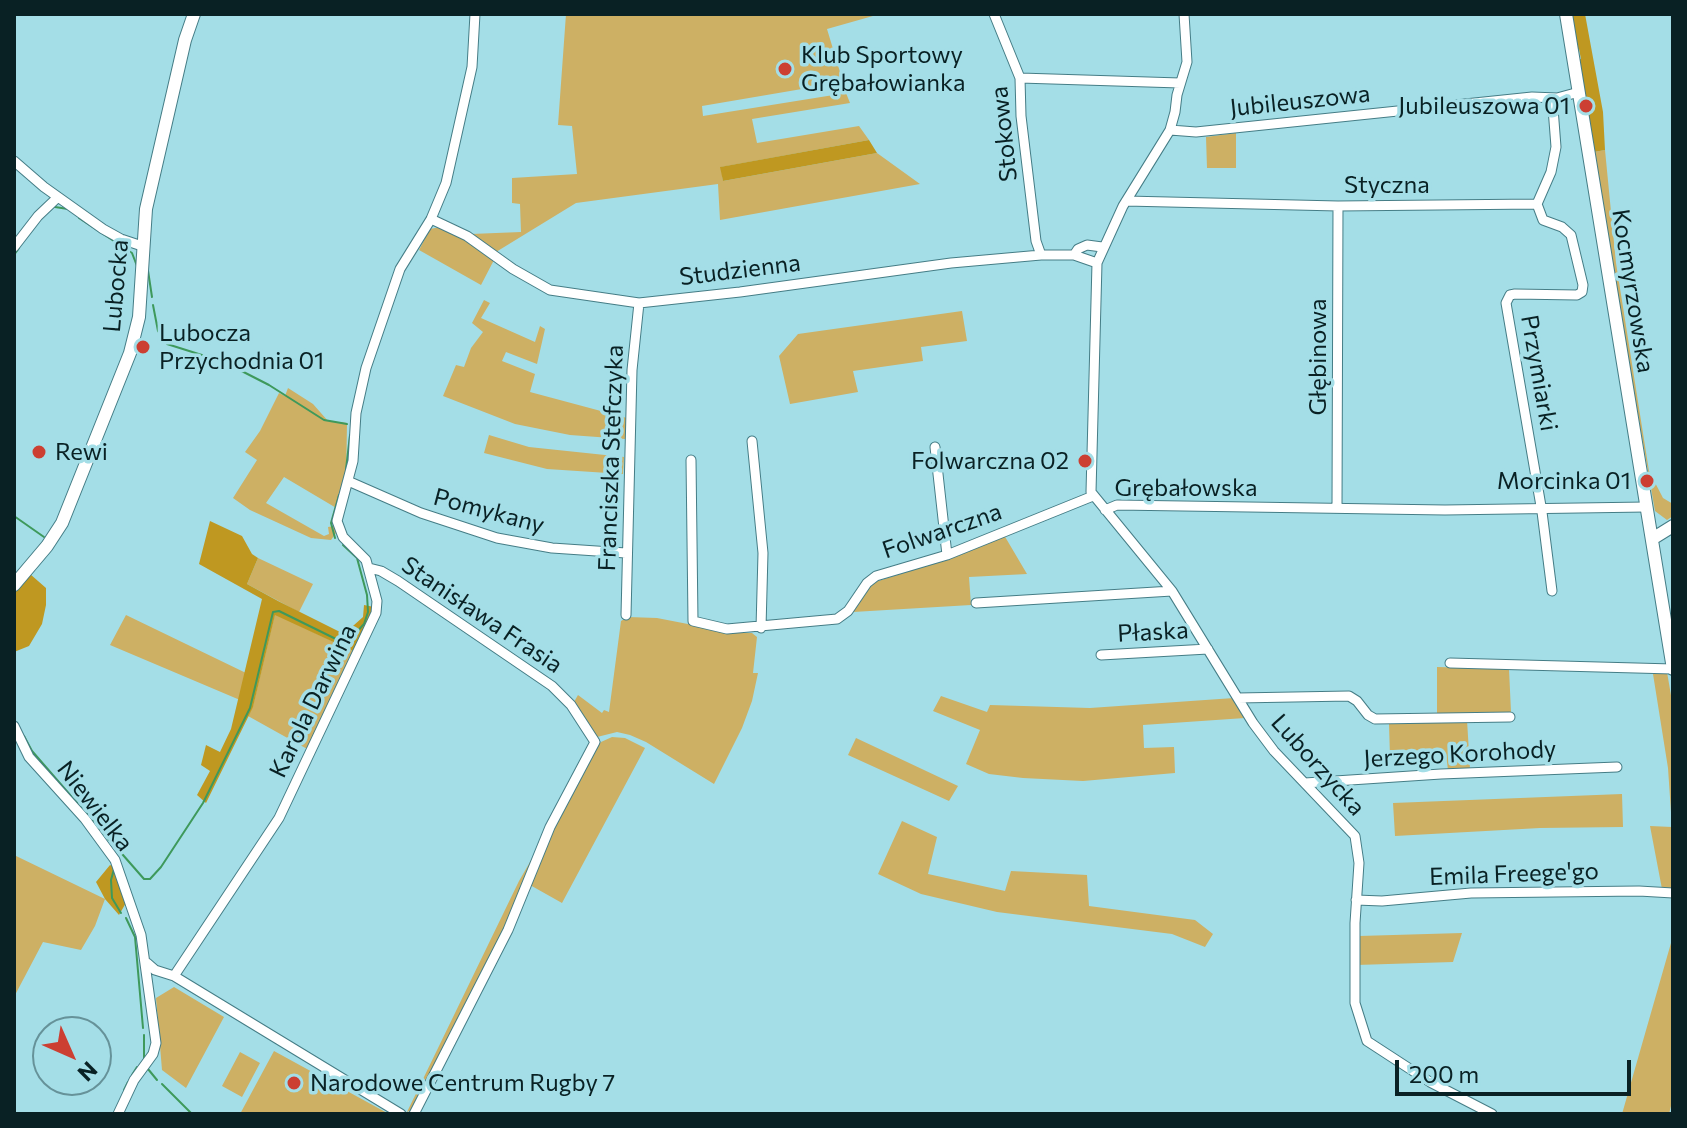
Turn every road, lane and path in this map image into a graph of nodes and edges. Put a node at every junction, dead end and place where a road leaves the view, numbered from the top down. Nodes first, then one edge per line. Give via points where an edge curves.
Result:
1 (194, 14) edge
2 (475, 14) edge
3 (994, 14) edge
4 (1184, 14) edge
5 (1566, 14) edge
6 (1020, 78) junction
7 (1180, 83) junction
8 (1579, 92) junction
9 (1557, 98) junction
10 (1170, 130) junction
11 (14, 161) edge
12 (58, 197) junction
13 (1126, 201) junction
14 (1537, 204) junction
15 (1338, 206) junction
16 (431, 219) junction
17 (142, 246) junction
18 (14, 247) edge
19 (1102, 247) junction
20 (1041, 255) junction
21 (1074, 255) junction
22 (1097, 263) junction
23 (639, 303) junction
24 (752, 441) dead end
25 (935, 447) dead end
26 (691, 460) dead end
27 (348, 481) junction
28 (1093, 496) junction
29 (1646, 507) junction
30 (1337, 508) junction
31 (1542, 509) junction
32 (1105, 510) junction
33 (1673, 526) edge
34 (1652, 539) junction
35 (626, 553) junction
36 (947, 555) junction
37 (369, 568) junction
38 (14, 585) edge
39 (1172, 591) junction
40 (1552, 591) dead end
41 (976, 603) dead end
42 (626, 615) dead end
43 (761, 628) junction
44 (1208, 649) junction
45 (1101, 655) dead end
46 (1450, 663) dead end
47 (1673, 669) edge
48 (1238, 698) junction
49 (1510, 717) dead end
50 (17, 733) edge
51 (1617, 767) dead end
52 (1305, 783) junction
53 (1673, 893) edge
54 (1356, 900) junction
55 (147, 963) junction
56 (174, 976) junction
57 (118, 1114) edge
58 (401, 1114) edge
59 (414, 1114) edge
60 (1492, 1114) edge

1 - 17 main road, Lubocka via 146,209
2 - 16 street, Karola Darwina via 464,105 446,183
3 - 6 street, Stokowa
4 - 7 street, Grębałowska via 1187,62
5 - 8 main road, Kocmyrzowska
6 - 7 street
6 - 20 street, Stokowa
7 - 10 street, Grębałowska
8 - 9 street, Jubileuszowa
8 - 29 main road, Kocmyrzowska
9 - 10 street, Jubileuszowa via 1196,132
9 - 14 street via 1556,147
10 - 13 street, Grębałowska
11 - 12 street
12 - 17 street via 103,229
12 - 18 street
13 - 15 street, Styczna
13 - 19 street, Grębałowska
14 - 15 street, Styczna
14 - 31 street, Przymiarki via 1543,220 1571,235 1583,285 1577,295 1515,294 1507,299
15 - 30 street, Głębinowa
16 - 23 street, Studzienna via 550,290
16 - 27 street, Karola Darwina via 400,269 366,368
17 - 38 main road, Lubocka via 138,326 127,363 62,523
19 - 21 street, Studzienna via 1087,245
19 - 22 street, Grębałowska
20 - 21 street, Studzienna
20 - 23 street, Studzienna
21 - 22 street, Studzienna
22 - 28 street, Grębałowska
23 - 35 street, Franciszka Stefczyka
24 - 43 street via 763,553
25 - 36 street
26 - 43 street, Folwarczna via 693,621 727,629
27 - 35 street, Pomykany via 497,538
27 - 37 street, Karola Darwina via 339,530
28 - 32 street, Grębałowska
28 - 36 street, Folwarczna
29 - 31 street, Grębałowska
29 - 34 main road, Kocmyrzowska
30 - 31 street, Grębałowska
30 - 32 street, Grębałowska via 1117,505
31 - 40 street, Przymiarki
32 - 39 street, Luborzycka
33 - 34 main road
34 - 47 main road, Kocmyrzowska
35 - 42 street, Franciszka Stefczyka
36 - 43 street, Folwarczna via 876,576 837,619
37 - 56 street, Karola Darwina via 377,601 363,645 279,818
37 - 59 street, Stanisława Frasia via 398,581 552,686 595,742 550,827 508,930
39 - 41 street
39 - 44 street, Luborzycka
44 - 45 street, Płaska
44 - 48 street, Luborzycka
46 - 47 street
48 - 49 street via 1349,696 1378,719
48 - 52 street, Luborzycka via 1274,751
50 - 55 street, Niewielka via 29,757 115,860
51 - 52 street, Jerzego Korohody
52 - 54 street, Luborzycka via 1355,836
53 - 54 street, Emila Freege'go via 1471,893
54 - 60 street, Luborzycka via 1355,1003 1367,1041
55 - 56 street
55 - 57 street via 156,1043
56 - 58 street

